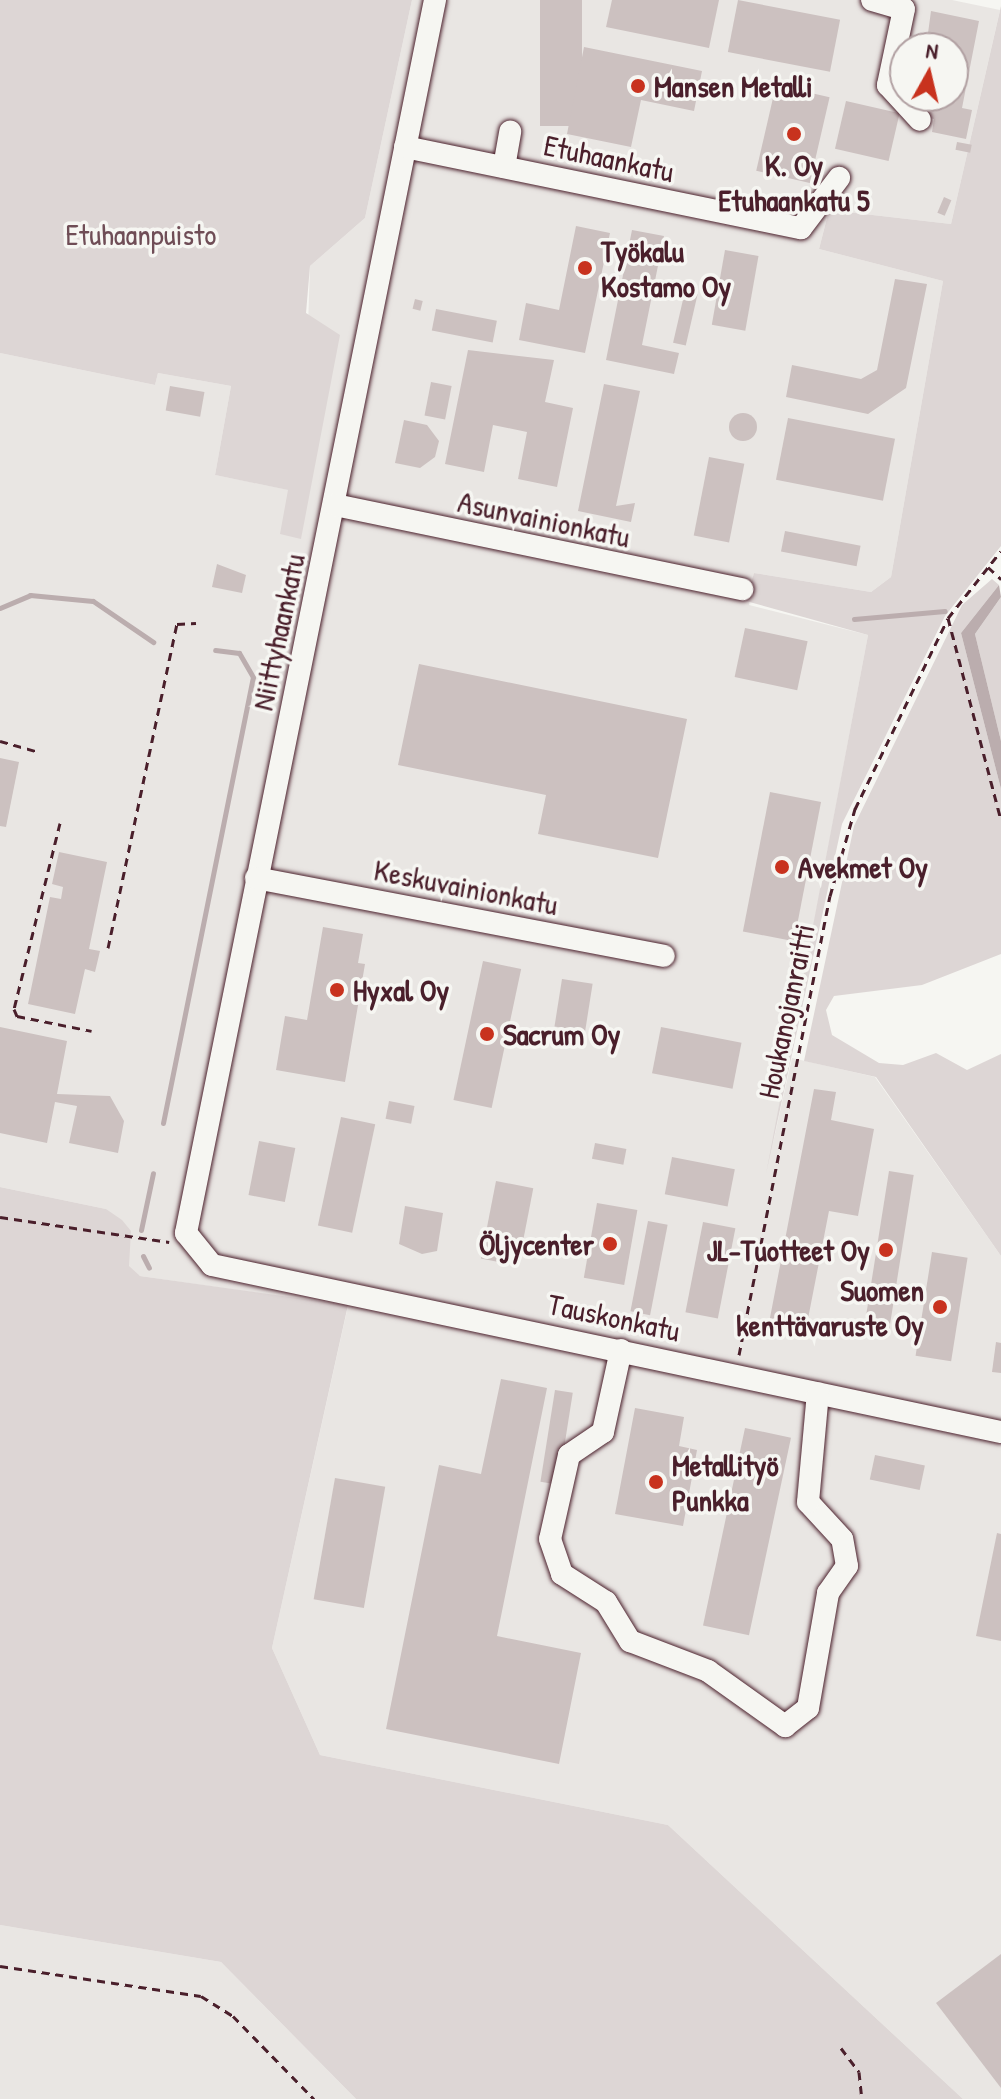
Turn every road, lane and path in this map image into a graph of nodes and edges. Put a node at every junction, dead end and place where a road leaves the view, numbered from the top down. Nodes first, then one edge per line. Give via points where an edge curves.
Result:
1 (435, 0) edge
2 (872, 0) edge
3 (920, 120) dead end
4 (510, 132) dead end
5 (405, 147) junction
6 (504, 167) junction
7 (839, 178) dead end
8 (335, 505) junction
9 (1001, 551) edge
10 (988, 567) junction
11 (1001, 579) edge
12 (742, 589) dead end
13 (948, 618) junction
14 (196, 623) dead end
15 (0, 741) edge
16 (39, 752) dead end
17 (1001, 820) edge
18 (60, 823) dead end
19 (256, 878) junction
20 (108, 948) dead end
21 (664, 956) dead end
22 (92, 1031) dead end
23 (0, 1217) edge
24 (189, 1239) junction
25 (621, 1350) junction
26 (736, 1375) junction
27 (818, 1393) junction
28 (1001, 1432) edge
29 (0, 1966) edge
30 (841, 2048) dead end
31 (314, 2099) edge
32 (862, 2099) edge

1 - 5 street, Niittyhaankatu
2 - 3 street via 904,9 888,85
4 - 6 street
5 - 6 street, Etuhaankatu
5 - 8 street, Niittyhaankatu
6 - 7 street, Etuhaankatu via 801,228
8 - 12 street, Asunvainionkatu
8 - 19 street, Niittyhaankatu
9 - 10 path, Houkanojanraitti
10 - 11 path
10 - 13 path, Houkanojanraitti
13 - 17 path
13 - 26 path, Houkanojanraitti via 855,809 839,859
14 - 20 path via 177,624
15 - 16 path
18 - 22 path via 14,1009
19 - 21 street, Keskuvainionkatu
19 - 24 street, Niittyhaankatu via 187,1218
23 - 24 path via 153,1244
24 - 25 street, Tauskonkatu via 212,1265
25 - 26 street, Tauskonkatu
25 - 27 street via 603,1432 569,1455 550,1539 562,1574 606,1602 630,1641 708,1671 785,1726 808,1708 828,1593 847,1566 842,1539 808,1502
26 - 27 street, Tauskonkatu
27 - 28 street, Tauskonkatu
29 - 31 path via 201,1996 233,2016
30 - 32 path via 859,2072

